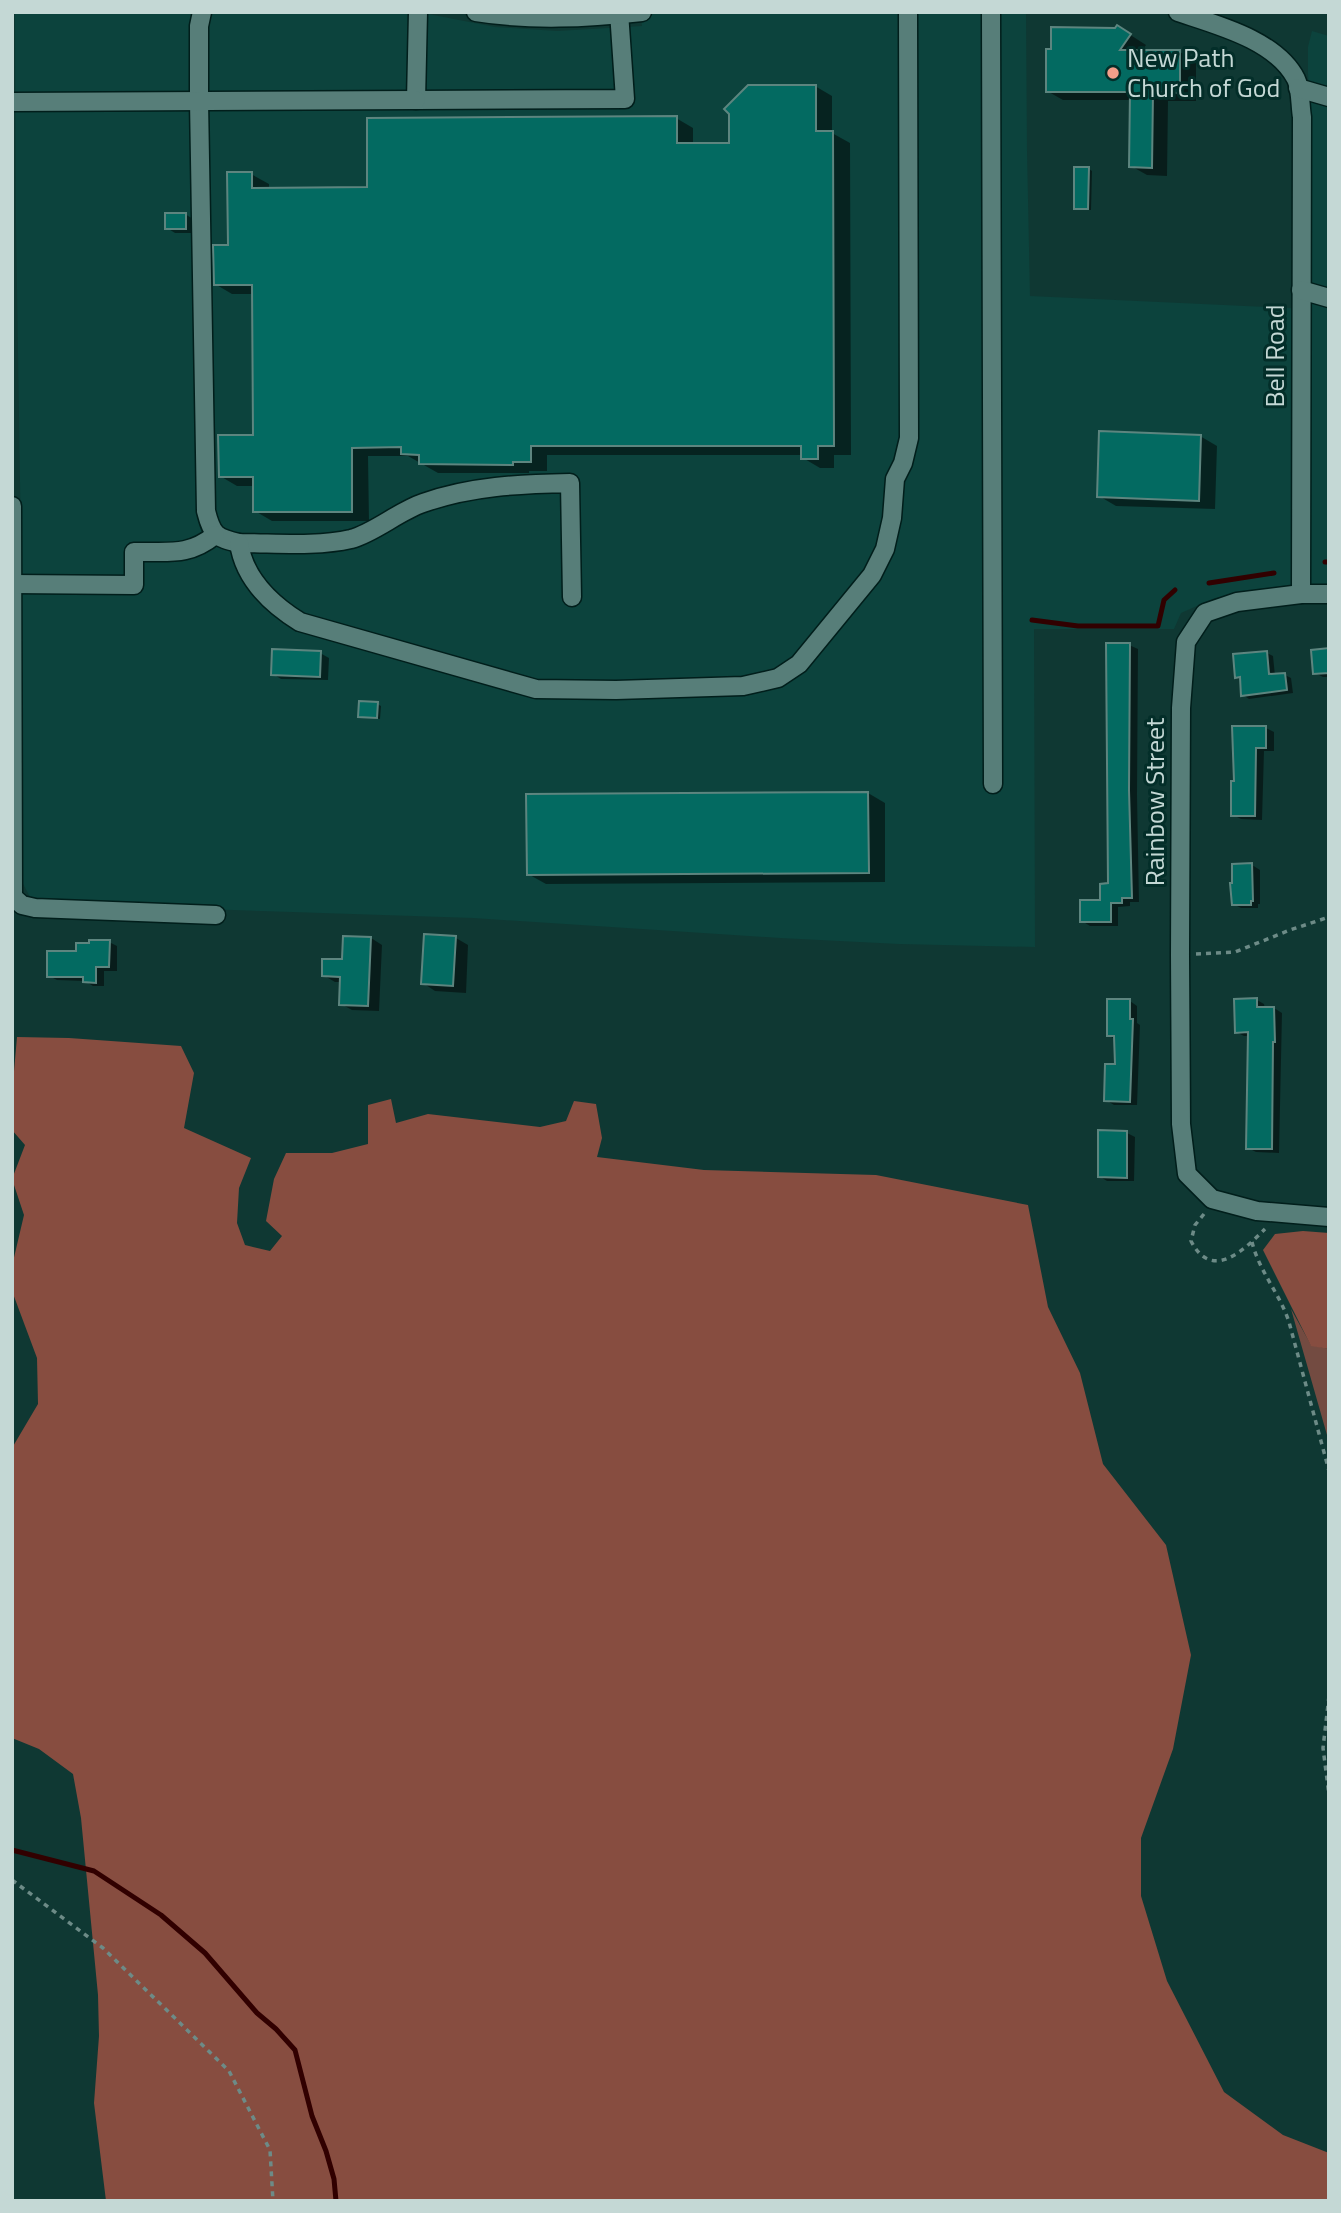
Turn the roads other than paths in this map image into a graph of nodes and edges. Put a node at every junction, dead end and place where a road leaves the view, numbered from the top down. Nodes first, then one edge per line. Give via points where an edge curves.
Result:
1 (202, 12) edge
2 (418, 12) edge
3 (477, 12) edge
4 (642, 12) edge
5 (908, 12) edge
6 (991, 12) edge
7 (1178, 12) edge
8 (619, 13) edge
9 (1298, 88) junction
10 (1329, 97) edge
11 (416, 100) junction
12 (199, 101) junction
13 (12, 102) edge
14 (1301, 290) junction
15 (1329, 298) edge
16 (12, 506) edge
17 (215, 535) junction
18 (239, 543) junction
19 (13, 584) edge
20 (1301, 594) junction
21 (1329, 594) edge
22 (572, 597) dead end
23 (993, 784) dead end
24 (13, 897) edge
25 (216, 915) dead end
26 (1329, 1217) edge

1 - 12 street
2 - 11 street
3 - 8 street via 556,19
4 - 8 street
5 - 18 street via 909,438 895,479 885,549 872,575 799,664 778,678 743,686 536,690 300,622 257,585 241,559
6 - 23 street
7 - 9 street via 1244,34 1280,59
8 - 11 street via 625,99
9 - 10 street
9 - 14 street, Bell Road via 1302,117
11 - 12 street
12 - 13 street
12 - 17 street via 206,511
14 - 15 street
14 - 20 street, Bell Road
16 - 19 street
17 - 18 street
17 - 19 street via 200,547 181,551 134,552 134,585
18 - 22 street via 333,542 355,538 423,503 466,491 570,483
19 - 24 street
20 - 21 street, Rainbow Street
20 - 26 street, Rainbow Street via 1237,603 1205,613 1186,642 1181,708 1181,1124 1187,1174 1212,1199 1257,1211
24 - 25 street via 35,908

